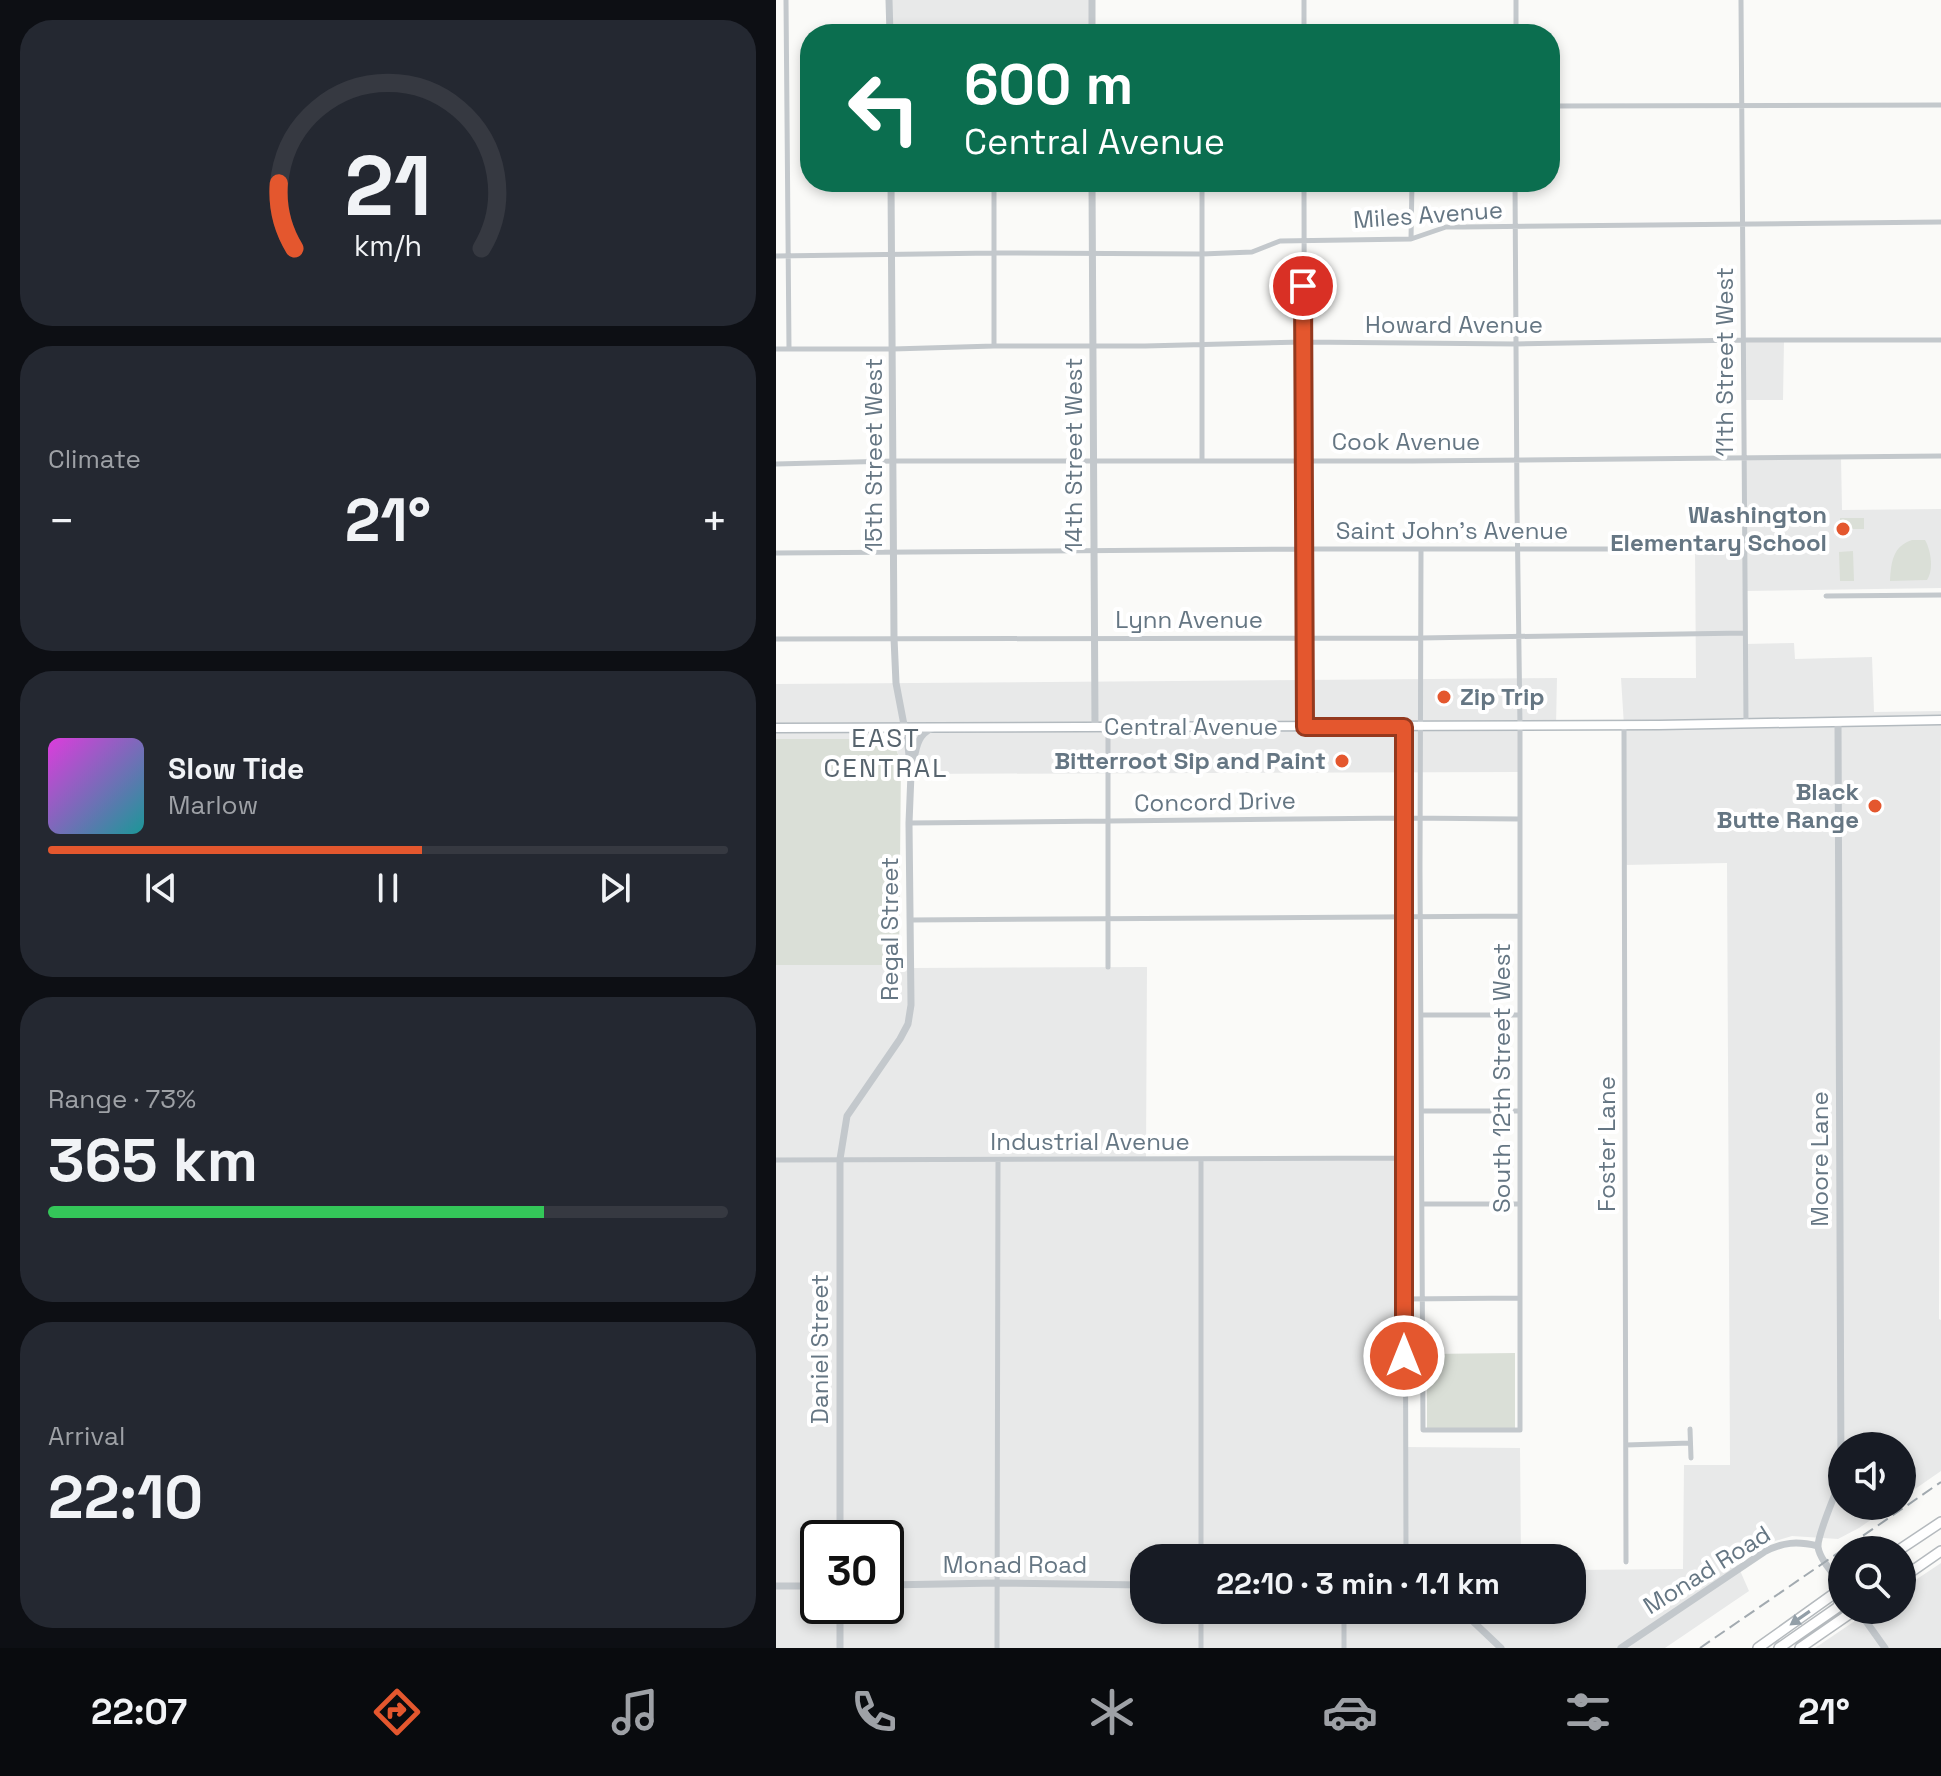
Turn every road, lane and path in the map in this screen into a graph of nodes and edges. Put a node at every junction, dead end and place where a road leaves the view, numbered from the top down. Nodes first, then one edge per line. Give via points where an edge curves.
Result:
1 (786, 0) edge
2 (889, 0) edge
3 (1092, 0) edge
4 (1304, 0) edge
5 (1516, 0) edge
6 (1741, 0) edge
7 (890, 24) edge
8 (1092, 24) edge
9 (1304, 24) edge
10 (1516, 24) edge
11 (1941, 105) edge
12 (1560, 106) edge
13 (1741, 106) junction
14 (891, 192) edge
15 (994, 192) edge
16 (1092, 192) edge
17 (1202, 192) edge
18 (1304, 192) edge
19 (1412, 192) edge
20 (1515, 192) edge
21 (1941, 222) edge
22 (1742, 225) junction
23 (1515, 226) junction
24 (1411, 239) junction
25 (1303, 240) junction
26 (994, 253) junction
27 (1092, 253) junction
28 (1202, 254) junction
29 (892, 255) junction
30 (776, 256) edge
31 (788, 256) junction
32 (1743, 340) junction
33 (1941, 340) edge
34 (1303, 342) junction
35 (1202, 344) junction
36 (1516, 344) junction
37 (1093, 345) junction
38 (994, 346) junction
39 (776, 349) edge
40 (789, 349) junction
41 (893, 349) junction
42 (1941, 456) edge
43 (1744, 458) junction
44 (1516, 459) junction
45 (1303, 460) junction
46 (894, 461) junction
47 (1093, 461) junction
48 (1202, 461) junction
49 (776, 464) edge
50 (1304, 549) junction
51 (1421, 549) junction
52 (1518, 549) junction
53 (1744, 549) junction
54 (894, 551) junction
55 (1094, 551) junction
56 (776, 553) edge
57 (1941, 595) edge
58 (1826, 596) dead end
59 (1745, 633) junction
60 (1519, 637) junction
61 (894, 638) junction
62 (1305, 638) junction
63 (1420, 638) junction
64 (776, 639) edge
65 (1094, 639) junction
66 (1941, 720) edge
67 (1838, 722) junction
68 (1746, 723) junction
69 (1520, 726) junction
70 (1624, 726) junction
71 (904, 727) junction
72 (939, 727) junction
73 (1095, 727) junction
74 (1108, 727) junction
75 (1305, 727) junction
76 (1404, 727) junction
77 (1421, 727) junction
78 (776, 728) edge
79 (911, 774) junction
80 (1405, 818) junction
81 (1421, 818) junction
82 (1520, 819) junction
83 (1108, 821) junction
84 (909, 823) junction
85 (1520, 916) junction
86 (1422, 917) junction
87 (1406, 918) junction
88 (910, 920) junction
89 (1107, 920) junction
90 (1108, 967) dead end
91 (1422, 1015) junction
92 (1520, 1015) junction
93 (1422, 1111) junction
94 (1520, 1111) junction
95 (1405, 1158) junction
96 (840, 1159) junction
97 (1201, 1159) junction
98 (776, 1160) edge
99 (998, 1160) junction
100 (1422, 1204) junction
101 (1520, 1204) junction
102 (1520, 1298) junction
103 (1404, 1299) junction
104 (1422, 1299) junction
105 (1690, 1429) dead end
106 (1690, 1443) junction
107 (1626, 1445) junction
108 (1691, 1458) dead end
109 (840, 1520) edge
110 (1941, 1522) edge
111 (1916, 1539) edge
112 (1201, 1544) edge
113 (1406, 1544) edge
114 (1818, 1546) junction
115 (1941, 1551) edge
116 (1626, 1562) dead end
117 (1828, 1566) edge
118 (1916, 1568) edge
119 (997, 1583) junction
120 (904, 1585) edge
121 (1130, 1585) edge
122 (776, 1586) edge
123 (800, 1586) edge
124 (1828, 1599) edge
125 (1828, 1614) edge
126 (840, 1624) edge
127 (1201, 1624) edge
128 (1344, 1624) edge
129 (1476, 1624) edge
130 (1836, 1624) edge
131 (1867, 1624) edge
132 (840, 1648) edge
133 (997, 1648) edge
134 (1201, 1648) edge
135 (1344, 1648) edge
136 (1501, 1648) edge
137 (1621, 1648) edge
138 (1758, 1648) edge
139 (1779, 1648) edge
140 (1800, 1648) edge
141 (1885, 1648) edge

1 - 31 street
2 - 7 street
3 - 8 street
4 - 9 street
5 - 10 street
6 - 13 street, 11th Street West
11 - 13 street
12 - 13 street
13 - 22 street, 11th Street West
14 - 29 street, 15th Street West
15 - 26 street
16 - 27 street, 14th Street West
17 - 28 street
18 - 25 street
19 - 24 street
20 - 23 street, South 12th Street West
21 - 22 street, Miles Avenue
22 - 23 street, Miles Avenue
22 - 32 street, 11th Street West
23 - 24 street, Miles Avenue via 1446,227
23 - 36 street, South 12th Street West
24 - 25 street, Miles Avenue
25 - 28 street, Miles Avenue via 1280,241 1252,252
25 - 34 street
26 - 27 street, Miles Avenue
26 - 29 street, Miles Avenue
26 - 38 street
27 - 28 street, Miles Avenue
27 - 37 street, 14th Street West
28 - 35 street
29 - 31 street, Miles Avenue
29 - 41 street, 15th Street West
30 - 31 street, Miles Avenue
31 - 40 street
32 - 33 street, Howard Avenue
32 - 36 street, Howard Avenue
32 - 43 street, 11th Street West
34 - 35 street, Howard Avenue
34 - 36 street, Howard Avenue
34 - 45 street
35 - 37 street, Howard Avenue
35 - 48 street
36 - 44 street, South 12th Street West
37 - 38 street, Howard Avenue
37 - 47 street, 14th Street West
38 - 41 street, Howard Avenue
39 - 40 street, Howard Avenue
40 - 41 street, Howard Avenue
41 - 46 street, 15th Street West
42 - 43 street, Cook Avenue
43 - 44 street, Cook Avenue
43 - 53 street, 11th Street West
44 - 45 street, Cook Avenue
44 - 52 street, South 12th Street West
45 - 48 street, Cook Avenue
45 - 50 street
46 - 47 street, Cook Avenue
46 - 49 street, Cook Avenue
46 - 54 street, 15th Street West
47 - 48 street, Cook Avenue
47 - 55 street, 14th Street West
50 - 51 street, Saint John's Avenue
50 - 55 street, Saint John's Avenue
50 - 62 street
51 - 52 street, Saint John's Avenue
51 - 63 street
52 - 53 street, Saint John's Avenue
52 - 60 street, South 12th Street West
53 - 59 street, 11th Street West
54 - 55 street, Saint John's Avenue
54 - 56 street, Saint John's Avenue
54 - 61 street, 15th Street West
55 - 65 street, 14th Street West
57 - 58 street
59 - 60 street, Lynn Avenue
59 - 68 street, 11th Street West
60 - 63 street, Lynn Avenue
60 - 69 street, South 12th Street West
61 - 64 street, Lynn Avenue
61 - 65 street, Lynn Avenue
61 - 71 street, 15th Street West
62 - 63 street, Lynn Avenue
62 - 65 street, Lynn Avenue
62 - 75 street
63 - 77 street
65 - 73 street, 14th Street West
66 - 67 main road, Central Avenue
67 - 68 main road, Central Avenue
67 - 114 street, Moore Lane via 1841,1479
68 - 70 main road, Central Avenue
69 - 70 main road, Central Avenue
69 - 77 main road, Central Avenue
69 - 82 street, South 12th Street West
70 - 107 street, Foster Lane
71 - 72 main road, Central Avenue
71 - 78 main road, Central Avenue
71 - 79 street, Regal Street
72 - 73 main road, Central Avenue
72 - 79 street via 920,736
73 - 74 main road, Central Avenue
74 - 75 main road, Central Avenue
74 - 83 street
75 - 76 main road, Central Avenue
76 - 77 main road, Central Avenue
76 - 80 street
77 - 81 street
79 - 84 street, Regal Street
80 - 81 street, Concord Drive
80 - 83 street, Concord Drive
80 - 87 street
81 - 82 street, Concord Drive
81 - 86 street
82 - 85 street, South 12th Street West
83 - 84 street, Concord Drive
83 - 89 street
84 - 88 street, Regal Street
85 - 86 street
85 - 92 street, South 12th Street West
86 - 87 street
86 - 91 street
87 - 89 street
87 - 95 street
88 - 89 street
88 - 96 street, Regal Street via 908,1024 847,1116
89 - 90 street
91 - 92 street
91 - 93 street
92 - 94 street, South 12th Street West
93 - 94 street
93 - 100 street
94 - 101 street, South 12th Street West
95 - 97 street, Industrial Avenue
95 - 103 street
96 - 98 street, Industrial Avenue
96 - 99 street, Industrial Avenue
96 - 109 street, Daniel Street
97 - 99 street, Industrial Avenue
97 - 112 street
99 - 119 street
100 - 101 street
100 - 104 street
101 - 102 street, South 12th Street West
102 - 104 street
102 - 104 street, South 12th Street West via 1520,1430 1423,1430
103 - 104 street
103 - 113 street
105 - 106 street
106 - 107 street
106 - 108 street
107 - 116 street, Foster Lane
110 - 111 main road
114 - 117 street
114 - 137 street, Monad Road via 1790,1542 1764,1552
115 - 118 main road
119 - 120 street, Monad Road
119 - 121 street, Monad Road
119 - 133 street
122 - 123 street
124 -> 138 main road
125 - 139 main road
126 - 132 street
127 - 134 street
128 - 135 street
129 - 136 street
130 - 140 main road
131 - 141 street

